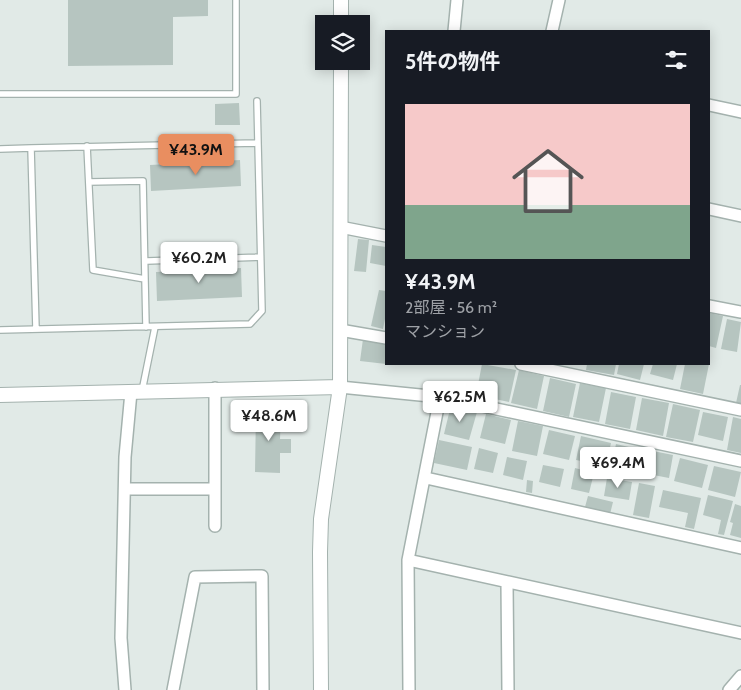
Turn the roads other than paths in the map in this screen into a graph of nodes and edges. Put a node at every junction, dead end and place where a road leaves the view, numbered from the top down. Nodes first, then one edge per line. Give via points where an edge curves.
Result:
1 (236, 0) edge
2 (341, 0) edge
3 (457, 0) edge
4 (559, 0) edge
5 (341, 15) edge
6 (454, 30) edge
7 (552, 30) edge
8 (341, 70) edge
9 (0, 94) edge
10 (257, 101) dead end
11 (710, 105) edge
12 (741, 112) edge
13 (258, 143) junction
14 (87, 146) junction
15 (0, 148) edge
16 (31, 148) junction
17 (89, 182) junction
18 (710, 209) edge
19 (741, 216) edge
20 (340, 227) junction
21 (385, 236) edge
22 (260, 257) junction
23 (146, 261) junction
24 (145, 279) junction
25 (710, 306) edge
26 (741, 312) edge
27 (146, 327) junction
28 (155, 327) junction
29 (36, 329) junction
30 (0, 330) edge
31 (340, 330) junction
32 (385, 338) edge
33 (526, 365) edge
34 (340, 387) junction
35 (214, 388) junction
36 (136, 392) junction
37 (0, 395) edge
38 (440, 397) junction
39 (741, 410) edge
40 (741, 462) edge
41 (426, 478) junction
42 (125, 489) junction
43 (215, 489) junction
44 (216, 526) dead end
45 (741, 548) edge
46 (408, 560) junction
47 (507, 583) junction
48 (741, 633) edge
49 (741, 676) edge
50 (512, 689) edge
51 (125, 690) edge
52 (173, 690) edge
53 (263, 690) edge
54 (321, 690) edge
55 (409, 690) edge
56 (729, 690) edge

1 - 9 lane via 236,94
2 - 5 street
3 - 6 street
4 - 7 street
8 - 20 street
10 - 13 lane
11 - 12 street
13 - 14 lane
13 - 22 lane
14 - 16 lane
14 - 17 lane
15 - 16 lane
16 - 29 lane
17 - 23 lane via 143,181
17 - 24 lane via 93,270
18 - 19 street
20 - 21 street
20 - 31 street
22 - 23 lane
22 - 28 lane via 262,310 250,324
23 - 24 lane
24 - 27 lane
25 - 26 street
27 - 28 lane
27 - 29 lane
28 - 36 lane
29 - 30 lane
31 - 32 street
31 - 34 street
33 - 39 street
34 - 35 street
34 - 38 street
34 - 54 street via 322,519
35 - 36 street
35 - 43 street
36 - 37 street
36 - 42 street via 125,457
38 - 40 street
38 - 41 street
41 - 45 street
41 - 46 street
42 - 43 street
42 - 51 street via 121,638
43 - 44 street
46 - 47 street
46 - 55 street
47 - 48 street
47 - 50 street
49 - 56 street
52 - 53 street via 195,577 262,576

